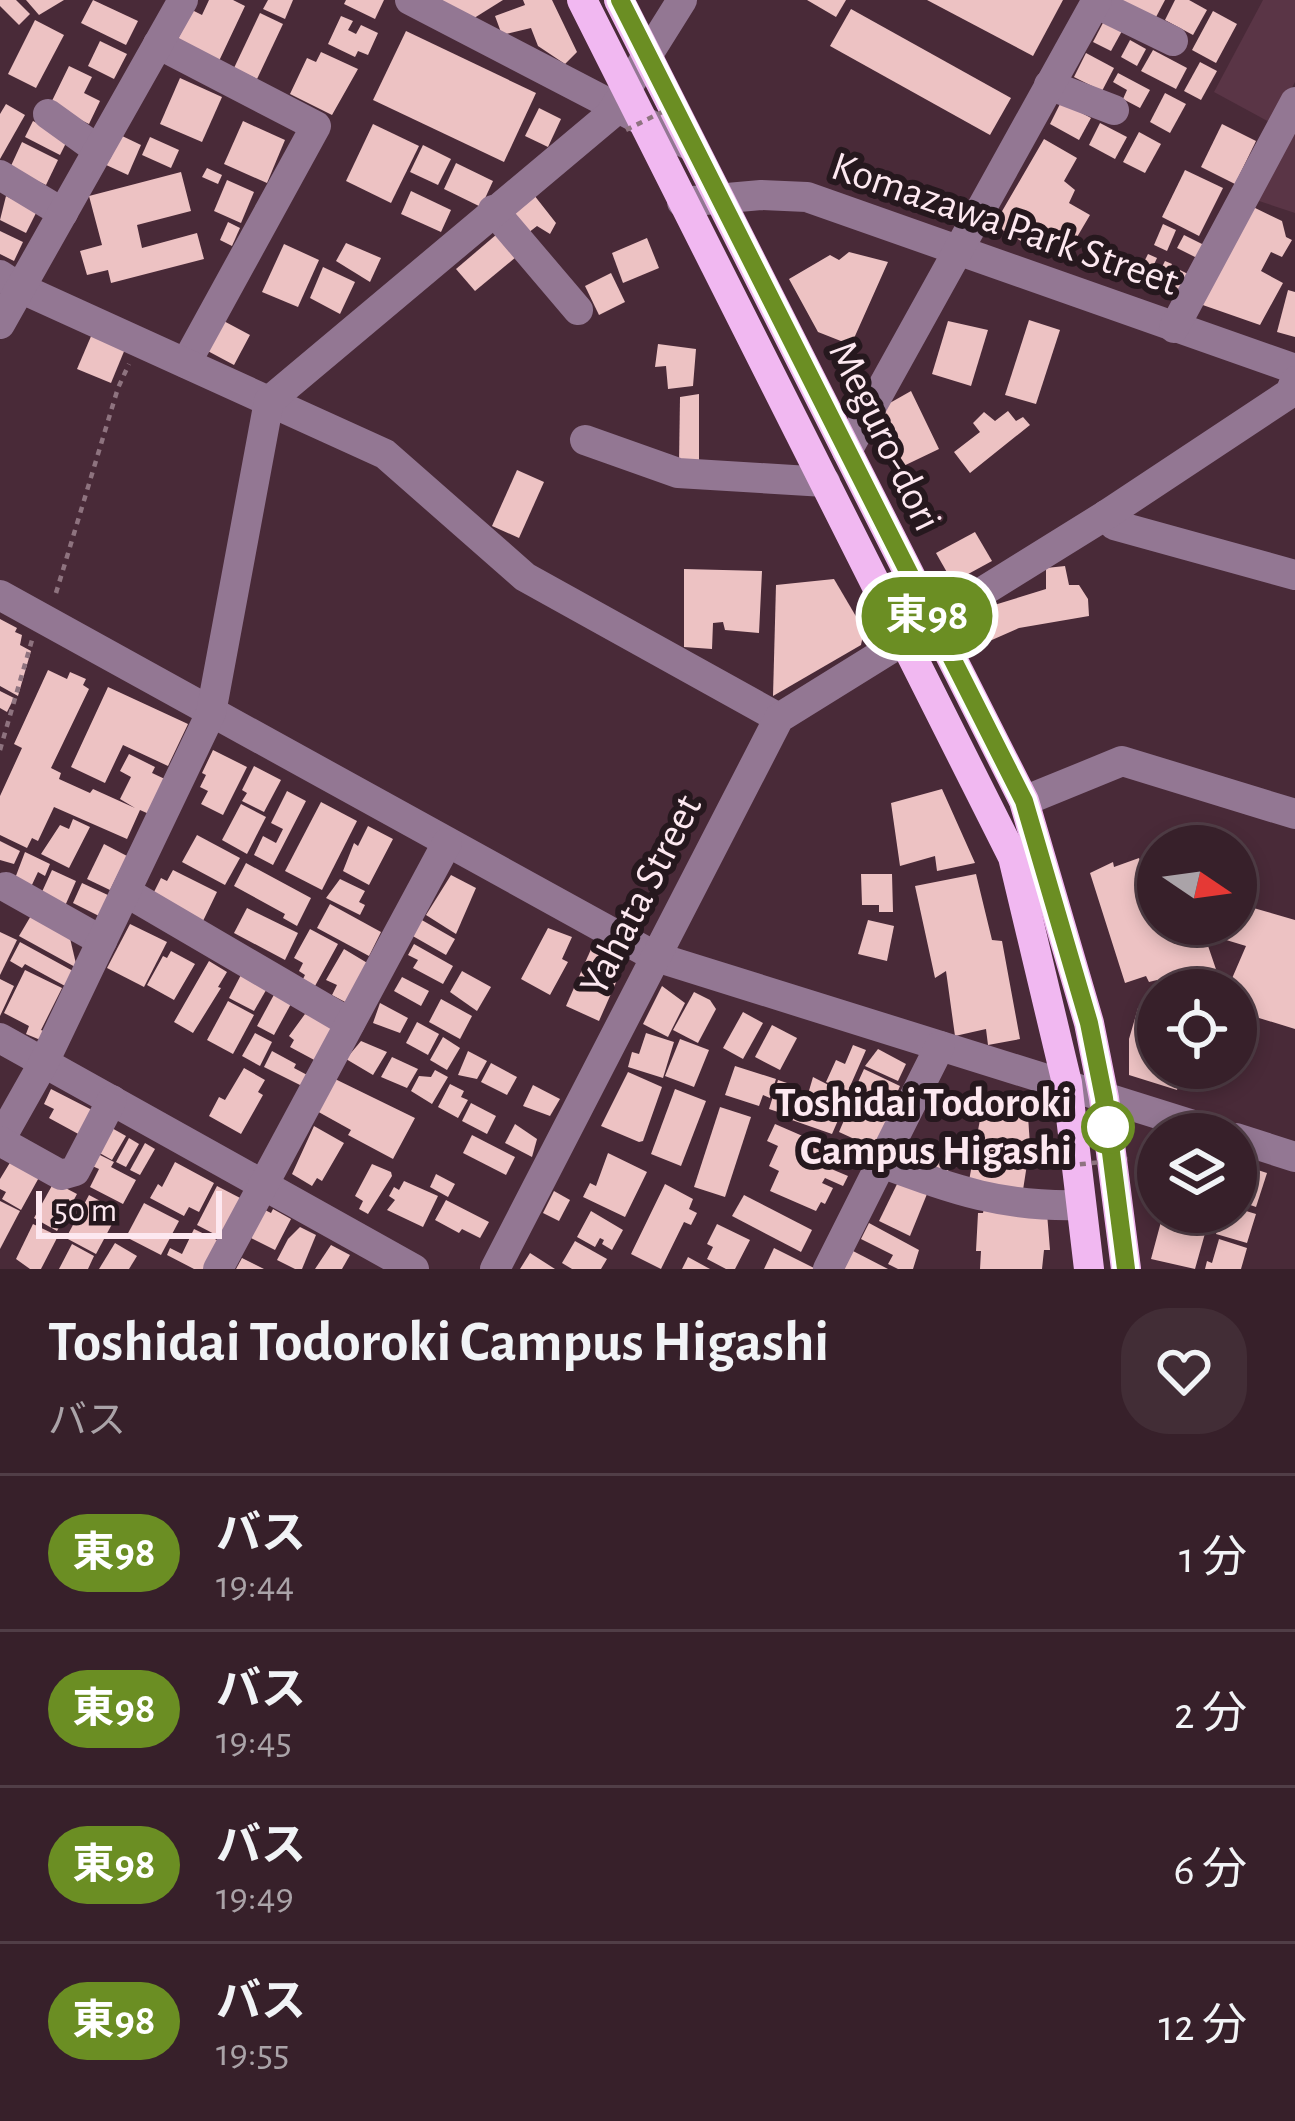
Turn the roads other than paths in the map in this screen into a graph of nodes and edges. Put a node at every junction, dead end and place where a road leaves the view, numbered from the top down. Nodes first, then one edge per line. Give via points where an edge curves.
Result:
1 (183, 0) edge
2 (410, 0) edge
3 (582, 0) edge
4 (620, 0) edge
5 (682, 0) edge
6 (1096, 1) edge
7 (1173, 41) dead end
8 (158, 44) junction
9 (647, 55) junction
10 (1049, 85) junction
11 (1295, 102) edge
12 (1114, 110) dead end
13 (628, 112) junction
14 (48, 114) dead end
15 (692, 146) junction
16 (98, 150) junction
17 (0, 175) edge
18 (719, 198) junction
19 (682, 202) junction
20 (493, 210) junction
21 (63, 213) junction
22 (958, 253) junction
23 (10, 281) edge
24 (578, 310) dead end
25 (0, 324) edge
26 (1174, 328) junction
27 (186, 363) junction
28 (1295, 369) edge
29 (1295, 381) edge
30 (269, 401) junction
31 (585, 440) dead end
32 (847, 451) junction
33 (825, 482) junction
34 (1106, 515) junction
35 (1295, 575) edge
36 (0, 596) edge
37 (931, 624) junction
38 (902, 640) junction
39 (211, 713) junction
40 (779, 718) junction
41 (1024, 801) junction
42 (1295, 814) edge
43 (447, 843) junction
44 (6, 887) dead end
45 (126, 892) junction
46 (102, 941) junction
47 (656, 957) junction
48 (350, 1023) junction
49 (0, 1038) edge
50 (940, 1046) junction
51 (44, 1062) junction
52 (1067, 1083) junction
53 (1104, 1098) junction
54 (112, 1100) junction
55 (1153, 1113) edge
56 (0, 1141) edge
57 (1257, 1144) edge
58 (1295, 1156) edge
59 (881, 1163) junction
60 (263, 1185) junction
61 (1080, 1205) junction
62 (218, 1269) edge
63 (414, 1269) edge
64 (495, 1269) edge
65 (828, 1269) edge
66 (1089, 1269) edge
67 (1126, 1269) edge

1 - 8 street
2 - 13 street
3 - 13 main road, Meguro-dori
4 - 9 main road, Meguro-dori
5 - 9 street
6 - 7 street
6 - 10 street
8 - 16 street
8 - 27 street via 316,126
9 - 13 street
9 - 15 main road, Meguro-dori
10 - 12 street
10 - 22 street
11 - 26 street
13 - 15 street
13 - 19 main road, Meguro-dori
13 - 20 street
14 - 16 street
15 - 18 main road, Meguro-dori
16 - 21 street
17 - 21 street
18 - 19 street, Komazawa Park Street
18 - 22 street, Komazawa Park Street via 807,197
18 - 32 main road, Meguro-dori
19 - 33 main road, Meguro-dori
20 - 24 street
20 - 30 street
21 - 23 street
22 - 26 street, Komazawa Park Street
22 - 32 street
23 - 25 street
23 - 27 street
26 - 28 street, Komazawa Park Street
27 - 30 street
29 - 34 street via 1290,393
30 - 39 street
30 - 40 street via 385,454 525,577
31 - 33 street via 678,473
32 - 37 main road, Meguro-dori
33 - 38 main road, Meguro-dori
34 - 35 street via 1114,525
34 - 37 street
36 - 39 street
37 - 38 street
37 - 41 main road, Meguro-dori
38 - 40 street
38 - 52 main road, Meguro-dori via 1013,857
39 - 43 street
39 - 45 street
40 - 47 street, Yahata Street
41 - 42 street via 1122,761
41 - 53 main road, Meguro-dori
43 - 47 street
43 - 48 street
44 - 46 street
45 - 46 street
45 - 48 street
46 - 51 street
47 - 50 street
47 - 64 street, Yahata Street
48 - 60 street
49 - 51 street
50 - 52 street
50 - 59 street
51 - 54 street
51 - 56 street
52 - 53 street
52 - 61 main road, Meguro-dori
53 - 55 street
53 - 67 main road, Meguro-dori
54 - 56 street via 75,1171 61,1175
54 - 60 street
57 - 58 street
59 - 61 street via 976,1198
59 - 65 street
60 - 62 street
60 - 63 street
61 - 66 main road, Meguro-dori

